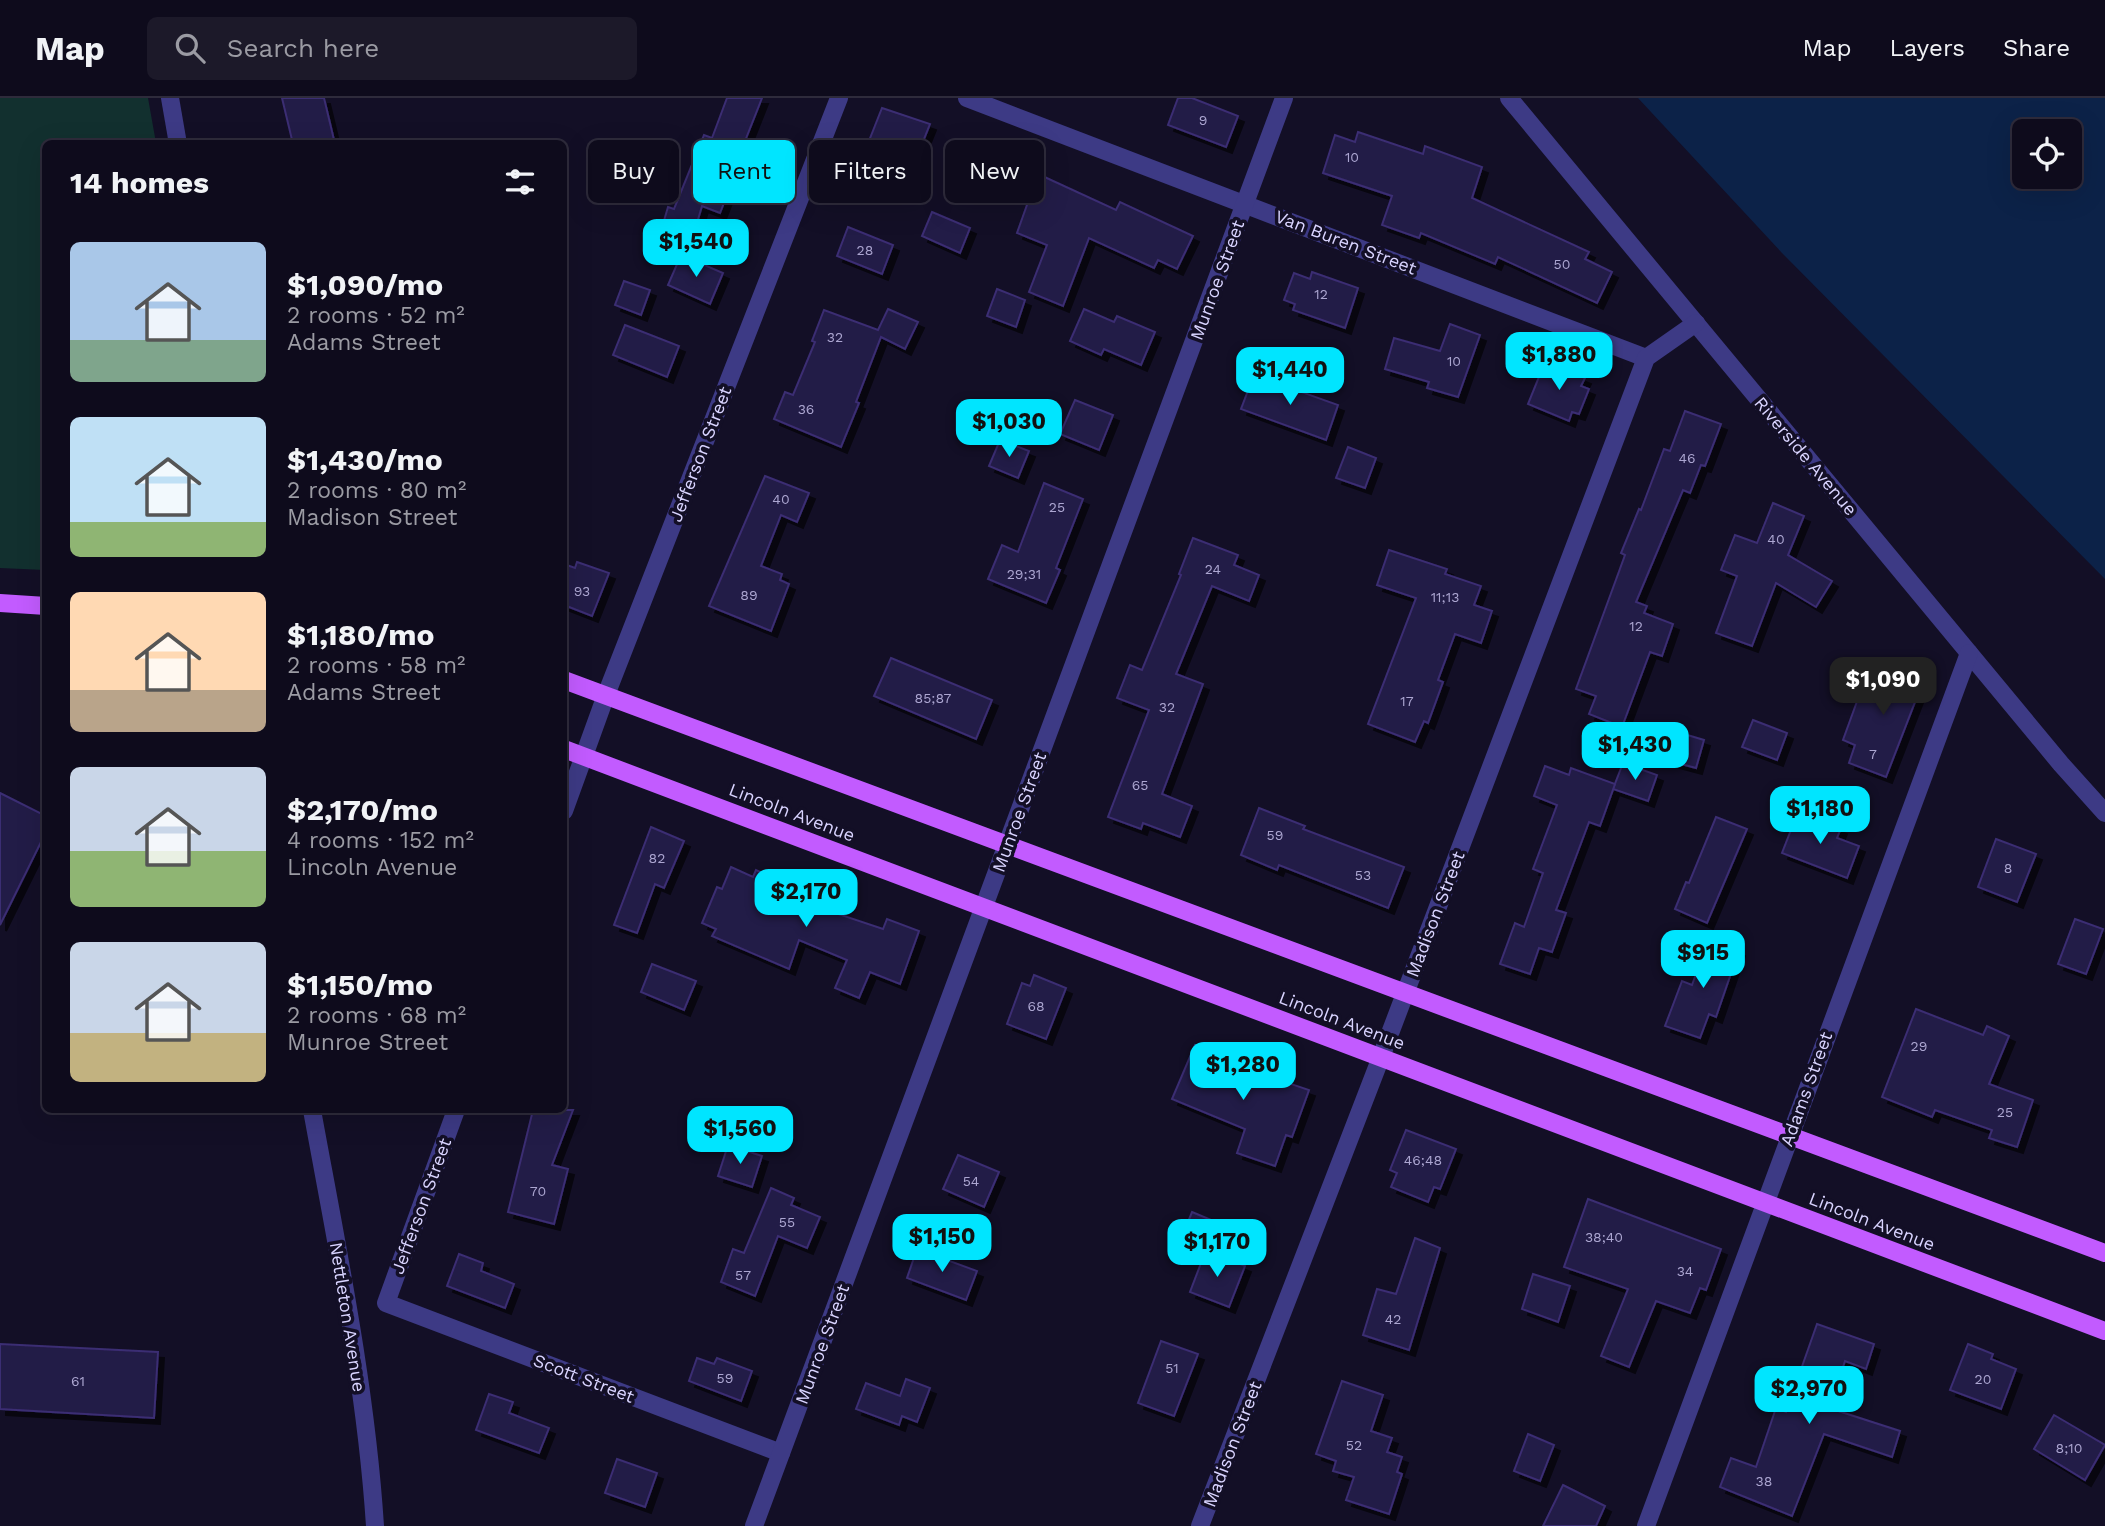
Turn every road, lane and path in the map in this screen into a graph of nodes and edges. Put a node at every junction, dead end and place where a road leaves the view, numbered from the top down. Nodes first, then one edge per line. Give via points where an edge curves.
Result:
1 (170, 98) edge
2 (839, 98) edge
3 (967, 98) edge
4 (1284, 98) edge
5 (1509, 98) edge
6 (177, 140) edge
7 (1245, 203) junction
8 (1696, 323) junction
9 (1646, 358) junction
10 (0, 603) edge
11 (42, 606) edge
12 (1969, 653) junction
13 (567, 681) edge
14 (606, 695) junction
15 (567, 750) edge
16 (583, 756) junction
17 (567, 802) edge
18 (2105, 813) edge
19 (1007, 844) junction
20 (984, 908) junction
21 (1406, 993) junction
22 (1381, 1057) junction
23 (313, 1113) edge
24 (455, 1113) edge
25 (1789, 1135) junction
26 (1765, 1202) junction
27 (2105, 1252) edge
28 (386, 1303) joint
29 (2105, 1331) edge
30 (781, 1453) junction
31 (375, 1526) edge
32 (754, 1526) edge
33 (1200, 1526) edge
34 (1646, 1526) edge

1 - 6 street
2 - 14 street, Jefferson Street
3 - 7 street, Van Buren Street
4 - 7 street, Munroe Street
5 - 8 street, Riverside Avenue
7 - 9 street, Van Buren Street
7 - 19 street, Munroe Street
8 - 9 street
8 - 12 street, Riverside Avenue
9 - 21 street, Madison Street
10 - 11 main road
12 - 18 street, Riverside Avenue
12 - 25 street, Adams Street
13 - 14 main road
14 - 16 street, Jefferson Street
14 - 19 main road
15 - 16 main road, Lincoln Avenue
16 - 17 street, Jefferson Street
16 - 20 main road, Lincoln Avenue
19 - 20 street, Munroe Street
19 - 21 main road
20 - 22 main road, Lincoln Avenue
20 - 30 street, Munroe Street
21 - 22 street, Madison Street
21 - 25 main road
22 - 26 main road, Lincoln Avenue
22 - 33 street, Madison Street
23 - 31 street, Nettleton Avenue via 367,1434
24 - 28 street, Jefferson Street
25 - 26 street, Adams Street
25 - 27 main road
26 - 29 main road, Lincoln Avenue
26 - 34 street, Adams Street
28 - 30 street, Scott Street
30 - 32 street, Munroe Street

